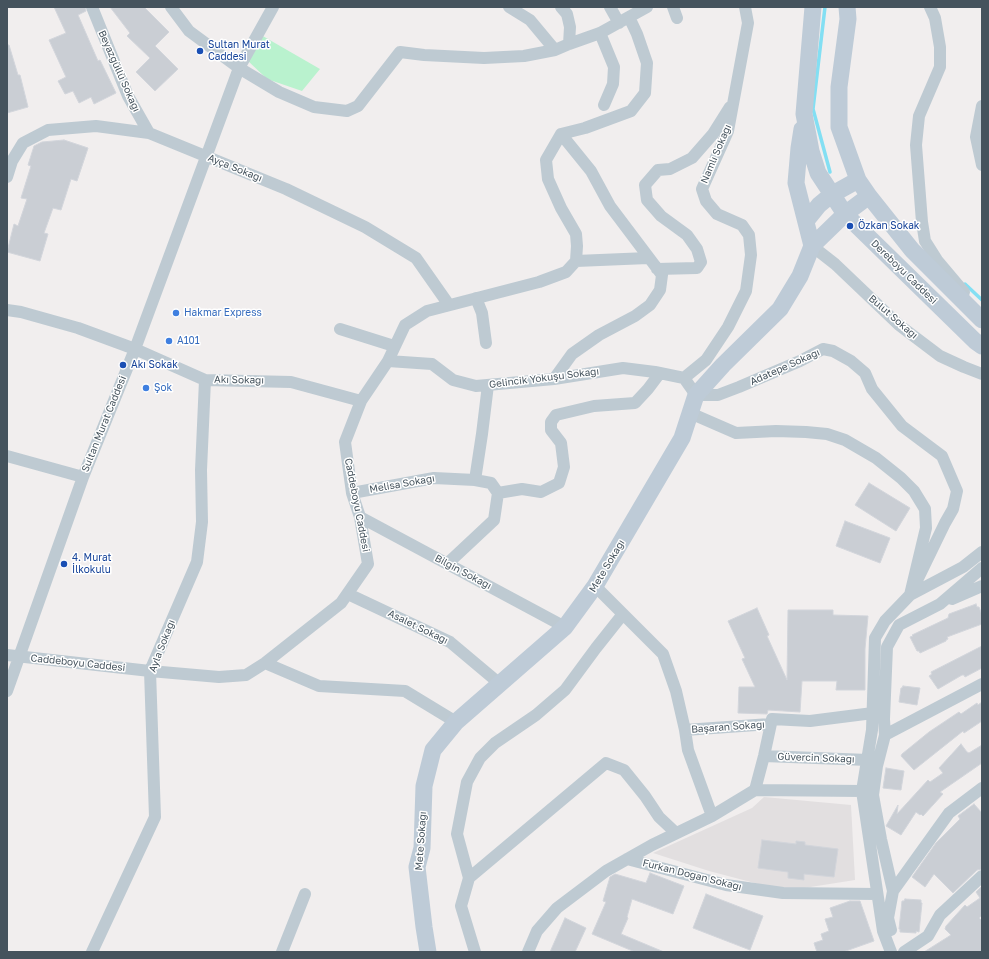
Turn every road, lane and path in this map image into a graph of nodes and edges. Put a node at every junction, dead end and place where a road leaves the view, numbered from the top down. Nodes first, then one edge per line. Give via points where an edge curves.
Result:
1 (92, 7) edge
2 (171, 7) edge
3 (273, 7) edge
4 (509, 7) edge
5 (561, 7) edge
6 (610, 7) edge
7 (647, 7) edge
8 (745, 7) edge
9 (812, 7) edge
10 (847, 7) edge
11 (930, 7) edge
12 (624, 20) junction
13 (600, 33) junction
14 (569, 44) junction
15 (555, 50) junction
16 (239, 68) junction
17 (734, 101) junction
18 (604, 105) dead end
19 (982, 106) edge
20 (804, 114) junction
21 (149, 133) junction
22 (561, 134) junction
23 (207, 157) junction
24 (982, 165) edge
25 (7, 177) edge
26 (858, 180) junction
27 (831, 195) junction
28 (869, 196) junction
29 (845, 214) junction
30 (806, 221) junction
31 (812, 246) junction
32 (648, 258) junction
33 (921, 260) junction
34 (576, 261) junction
35 (657, 269) junction
36 (964, 292) junction
37 (476, 298) junction
38 (449, 305) junction
39 (982, 305) edge
40 (7, 310) edge
41 (982, 320) edge
42 (340, 329) dead end
43 (975, 334) edge
44 (486, 343) dead end
45 (394, 346) junction
46 (982, 346) edge
47 (135, 350) junction
48 (388, 361) junction
49 (660, 373) junction
50 (982, 374) edge
51 (684, 378) junction
52 (554, 379) junction
53 (205, 380) junction
54 (488, 385) junction
55 (696, 395) junction
56 (361, 401) junction
57 (690, 413) junction
58 (7, 456) edge
59 (82, 477) junction
60 (475, 480) junction
61 (352, 493) junction
62 (498, 493) junction
63 (360, 517) junction
64 (982, 552) edge
65 (447, 564) junction
66 (982, 568) edge
67 (982, 577) edge
68 (595, 586) junction
69 (982, 586) edge
70 (348, 594) junction
71 (910, 596) junction
72 (940, 604) junction
73 (623, 614) junction
74 (565, 627) junction
75 (7, 655) edge
76 (19, 657) junction
77 (265, 663) junction
78 (150, 671) junction
79 (500, 684) junction
80 (982, 684) edge
81 (7, 691) edge
82 (873, 713) junction
83 (771, 721) junction
84 (456, 722) junction
85 (686, 730) junction
86 (885, 735) junction
87 (764, 756) junction
88 (868, 760) junction
89 (982, 788) edge
90 (755, 790) junction
91 (862, 791) junction
92 (712, 816) junction
93 (676, 833) junction
94 (627, 858) junction
95 (982, 876) edge
96 (469, 878) junction
97 (893, 891) junction
98 (305, 894) dead end
99 (877, 894) junction
100 (92, 952) edge
101 (282, 952) edge
102 (428, 952) edge
103 (475, 952) edge
104 (528, 952) edge
105 (891, 952) edge
106 (897, 952) edge
107 (904, 952) edge

1 - 21 street, Beyazgüllü Sokağı via 128,96
2 - 16 street via 189,31
3 - 16 street, Sultan Murat Caddesi
4 - 15 street via 530,20
5 - 14 street via 567,14 570,27
6 - 12 street
7 - 12 street
8 - 17 street, Namlı Sokağı via 748,23
9 - 20 main road, Dereboyu Caddesi
10 - 26 main road, Dereboyu Caddesi via 848,19 839,87 839,127
11 - 36 street via 935,18 940,47 940,67 919,116 916,145 922,222 925,242
12 - 13 street
12 - 22 street via 637,34 647,63 645,93 631,111
13 - 14 street
13 - 18 street via 614,68 613,84
14 - 15 street
15 - 16 street via 524,56 484,58 400,52 358,106 346,111 314,107 280,92
16 - 23 street, Sultan Murat Caddesi
17 - 35 street via 713,134 692,158 670,169 658,170 646,185 647,200 661,216 687,234 698,249 701,262 698,268
17 - 51 street, Namlı Sokağı via 728,131 702,189 706,201 717,214 742,225 749,235 751,255 746,291 728,327 706,360
19 - 24 street via 976,137
20 - 27 main road, Dereboyu Caddesi via 818,173
20 - 30 main road via 796,183
21 - 23 street, Ayça Sokağı
21 - 25 street, Ayça Sokağı via 96,126 48,130 23,143 12,161
22 - 32 street via 591,171 610,206
22 - 34 street via 546,160 548,179 576,234
23 - 38 street, Ayça Sokağı via 286,189 366,227 416,258
23 - 47 street, Sultan Murat Caddesi
26 - 27 main road
26 - 28 main road, Dereboyu Caddesi
27 - 29 main road, Dereboyu Caddesi
27 - 30 main road
28 - 29 main road, Mete Sokağı
28 - 33 main road, Dereboyu Caddesi
29 - 31 main road, Mete Sokağı
29 - 43 main road, Dereboyu Caddesi
30 - 31 main road
31 - 50 street, Bulut Sokağı via 835,264 899,325 940,356
31 - 55 main road, Mete Sokağı via 800,276 780,309
32 - 34 street
32 - 35 street
33 - 36 main road
33 - 41 main road, Dereboyu Caddesi
34 - 37 street, Caddeboyu Caddesi via 566,272 539,282
35 - 52 street via 662,275 660,290 650,305 572,354
36 - 39 main road
37 - 38 street, Caddeboyu Caddesi
37 - 44 street via 482,313
38 - 45 street, Caddeboyu Caddesi via 426,311 405,325
40 - 47 street, Akı Sokağı via 78,328
42 - 45 street
43 - 46 main road, Dereboyu Caddesi via 974,341
45 - 48 street, Caddeboyu Caddesi
47 - 53 street, Akı Sokağı
47 - 59 street, Sultan Murat Caddesi
48 - 54 street, Gelincik Yokuşu Sokağı via 432,364 453,380 476,386
48 - 56 street, Caddeboyu Caddesi
49 - 51 street, Gelincik Yokuşu Sokağı
49 - 52 street, Gelincik Yokuşu Sokağı via 623,368
49 - 62 street via 635,403 594,406 556,415 551,422 551,430 561,443 564,467 559,483 541,492 522,489
51 - 55 street
52 - 54 street, Gelincik Yokuşu Sokağı
53 - 56 street, Akı Sokağı via 291,382
53 - 78 street, Ayla Sokağı via 201,470 202,522 197,562
54 - 60 street
55 - 57 main road, Mete Sokağı
55 - 71 street, Adatepe Sokağı via 718,395 823,349 833,351 851,361 865,373 872,389 902,426 942,456 957,491 953,509
56 - 61 street, Caddeboyu Caddesi via 345,442
57 - 68 main road, Mete Sokağı via 682,438
57 - 71 street via 736,433 776,431 827,434 845,440 876,458 901,478 914,491 925,508 926,517 926,528
58 - 59 street
59 - 76 street, Sultan Murat Caddesi
60 - 61 street, Melisa Sokağı via 434,478
60 - 62 street, Melisa Sokağı via 491,483
61 - 63 street, Caddeboyu Caddesi
62 - 65 street via 494,520
63 - 65 street, Bilgin Sokağı
63 - 70 street, Caddeboyu Caddesi via 368,564
64 - 71 street via 963,567
65 - 74 street, Bilgin Sokağı
66 - 72 street
67 - 72 street
68 - 73 street
68 - 74 main road, Mete Sokağı
69 - 72 street
70 - 77 street, Caddeboyu Caddesi
70 - 79 street, Asalet Sokağı via 450,642
71 - 82 street via 885,621 876,638
72 - 86 street via 900,625 887,646
73 - 85 street via 663,654
73 - 96 street via 565,690 495,743 480,758 467,782 457,834
74 - 79 main road, Mete Sokağı
75 - 76 street, Caddeboyu Caddesi
76 - 78 street, Caddeboyu Caddesi
76 - 81 street, Sultan Murat Caddesi
77 - 78 street, Caddeboyu Caddesi via 246,675 219,677
77 - 84 street via 319,686 405,691
78 - 100 street, Ayla Sokağı via 155,817
79 - 84 main road, Mete Sokağı
80 - 86 street
82 - 83 street, Başaran Sokağı via 810,721
82 - 88 street
83 - 85 street, Başaran Sokağı
83 - 87 street
84 - 102 main road, Mete Sokağı via 433,750 424,786 422,848 417,867
85 - 92 street via 688,750
86 - 97 street via 873,794 880,839
87 - 88 street, Güvercin Sokağı
87 - 90 street
88 - 91 street
89 - 97 street via 948,813
90 - 91 street
90 - 92 street
91 - 99 street
92 - 93 street
93 - 94 street
93 - 96 street via 659,817 624,770 606,763
94 - 99 street, Furkan Doğan Sokağı via 726,885 783,893
94 - 104 street via 557,908 538,931
95 - 107 street via 940,915 928,936
96 - 103 street via 461,906
97 - 106 street via 888,918
98 - 101 street
99 - 105 street via 883,932

